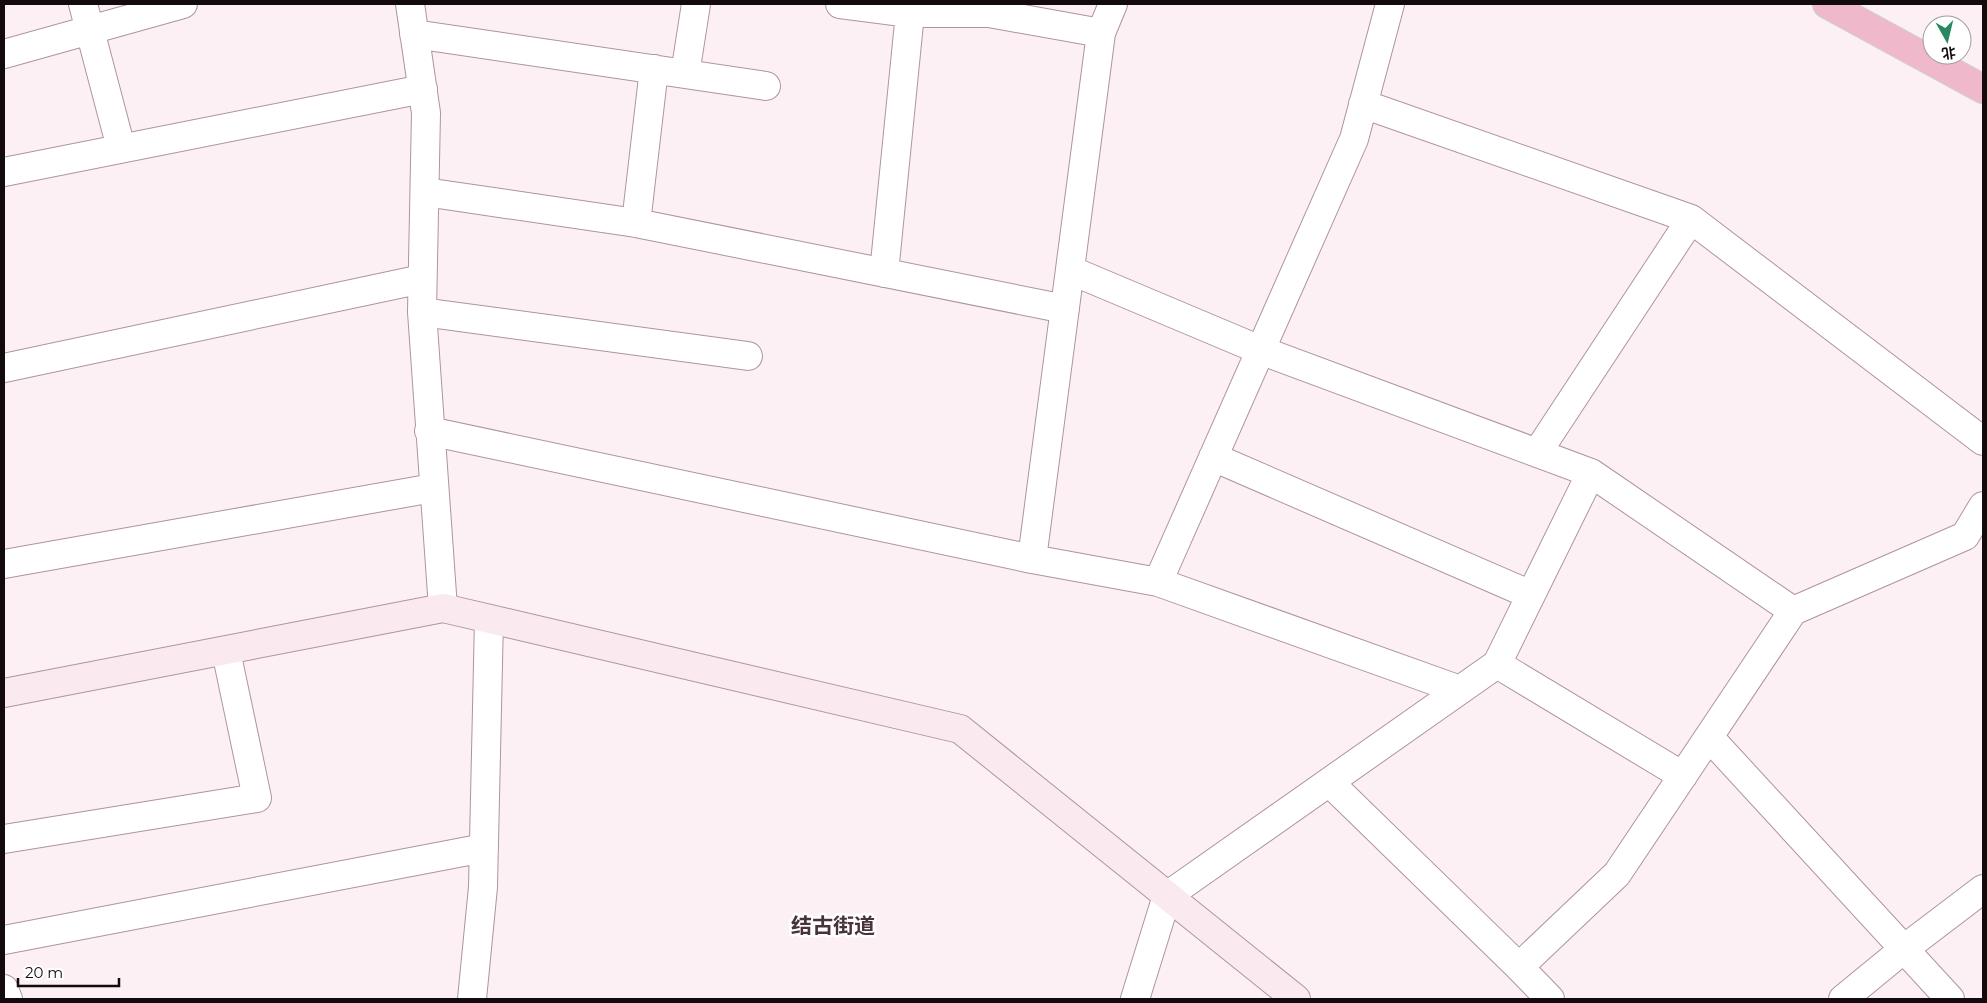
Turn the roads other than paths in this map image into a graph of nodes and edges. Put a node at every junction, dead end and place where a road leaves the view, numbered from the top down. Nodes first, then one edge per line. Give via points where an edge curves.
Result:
1 (83, 4) edge
2 (183, 4) edge
3 (410, 4) edge
4 (696, 4) edge
5 (840, 4) edge
6 (1113, 4) edge
7 (1390, 4) edge
8 (1827, 4) edge
9 (990, 8) edge
10 (910, 13) junction
11 (90, 30) junction
12 (1101, 33) junction
13 (414, 34) junction
14 (4, 54) edge
15 (654, 70) junction
16 (685, 74) junction
17 (766, 86) dead end
18 (1983, 89) edge
19 (423, 90) junction
20 (1362, 104) junction
21 (121, 148) junction
22 (4, 172) edge
23 (425, 192) junction
24 (1691, 219) junction
25 (636, 222) junction
26 (1070, 270) junction
27 (884, 273) junction
28 (422, 279) junction
29 (1065, 309) junction
30 (422, 312) junction
31 (1260, 350) junction
32 (748, 356) dead end
33 (4, 368) edge
34 (429, 431) junction
35 (1983, 441) edge
36 (1537, 453) junction
37 (1213, 457) junction
38 (1591, 473) junction
39 (434, 488) junction
40 (1983, 506) edge
41 (1032, 559) junction
42 (4, 564) edge
43 (1158, 582) junction
44 (1531, 595) junction
45 (443, 608) junction
46 (1793, 611) junction
47 (490, 619) junction
48 (226, 651) junction
49 (1497, 664) junction
50 (1460, 690) junction
51 (4, 693) edge
52 (1709, 737) junction
53 (1683, 776) junction
54 (1329, 782) junction
55 (4, 839) edge
56 (484, 848) junction
57 (1983, 889) edge
58 (1167, 896) junction
59 (4, 940) edge
60 (1904, 949) junction
61 (1519, 967) junction
62 (4, 989) edge
63 (8, 999) edge
64 (472, 999) edge
65 (1135, 999) edge
66 (1296, 999) edge
67 (1550, 999) edge
68 (1843, 999) edge
69 (1950, 999) edge

1 - 11 street
2 - 11 street
3 - 13 street
4 - 16 street
5 - 10 street
6 - 12 street
7 - 20 street
8 - 18 highway
9 - 10 street
9 - 12 street
10 - 27 street
11 - 14 street
11 - 21 street
12 - 26 street
13 - 15 street
13 - 19 street
15 - 16 street
15 - 25 street
16 - 17 street
19 - 21 street
19 - 23 street via 426,113
20 - 24 street
20 - 31 street via 1354,139
21 - 22 street
23 - 25 street
23 - 28 street
24 - 35 street
24 - 36 street
25 - 27 street
26 - 29 street
26 - 31 street
27 - 29 street
28 - 30 street
28 - 33 street
29 - 41 street
30 - 32 street
30 - 34 street
31 - 36 street
31 - 37 street
34 - 39 street
34 - 41 street
36 - 38 street
37 - 43 street
37 - 44 street
38 - 44 street
38 - 46 street
39 - 42 street
39 - 45 street
40 - 46 street via 1965,536
41 - 43 street
43 - 50 street
44 - 49 street
45 - 47 street
45 - 48 street
46 - 52 street
47 - 56 street
47 - 58 street via 960,728
48 - 51 street
48 - 55 street via 257,798
49 - 50 street
49 - 53 street
50 - 54 street
52 - 53 street
52 - 60 street
53 - 61 street via 1617,874
54 - 58 street
54 - 61 street
56 - 59 street
56 - 64 street
57 - 60 street
58 - 65 street
58 - 66 street
60 - 68 street
60 - 69 street
61 - 67 street
62 - 63 street

